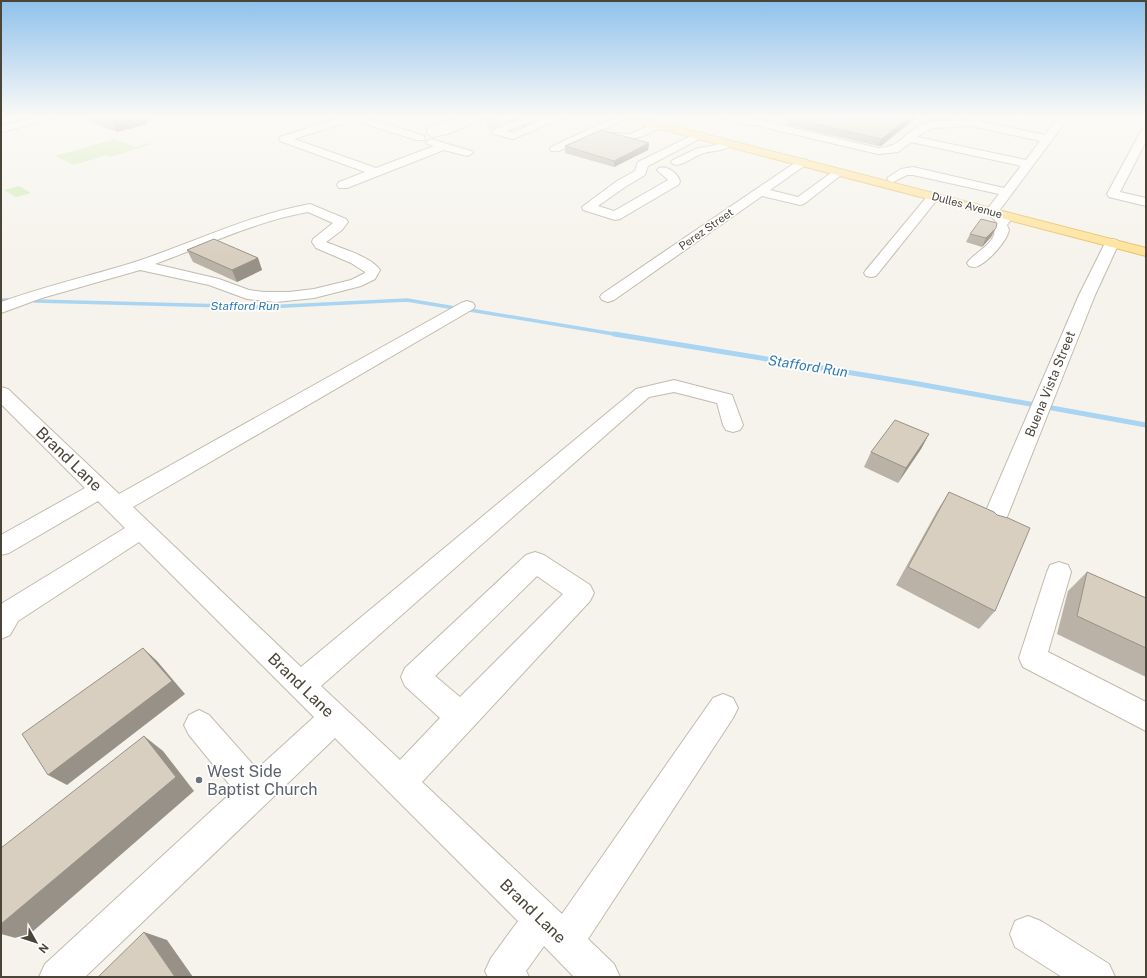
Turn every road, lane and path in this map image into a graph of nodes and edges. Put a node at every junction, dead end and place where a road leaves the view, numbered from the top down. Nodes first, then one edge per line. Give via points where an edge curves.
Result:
1 (349, 163) edge
2 (400, 163) edge
3 (677, 163) edge
4 (802, 163) edge
5 (805, 163) edge
6 (815, 163) edge
7 (842, 163) edge
8 (1021, 163) edge
9 (1129, 163) edge
10 (642, 164) joint
11 (1028, 164) joint
12 (663, 170) junction
13 (375, 172) junction
14 (839, 172) junction
15 (894, 178) junction
16 (343, 185) dead end
17 (760, 192) junction
18 (1007, 192) junction
19 (934, 196) junction
20 (1146, 202) edge
21 (995, 208) junction
22 (1146, 240) edge
23 (1112, 243) junction
24 (1146, 252) edge
25 (974, 263) dead end
26 (140, 265) junction
27 (871, 273) dead end
28 (608, 297) dead end
29 (467, 306) dead end
30 (1, 308) edge
31 (1, 393) edge
32 (733, 425) dead end
33 (108, 498) junction
34 (991, 527) edge
35 (141, 530) junction
36 (1, 546) edge
37 (1059, 572) dead end
38 (1, 627) edge
39 (301, 685) junction
40 (723, 708) dead end
41 (461, 717) junction
42 (1146, 717) edge
43 (335, 718) junction
44 (199, 725) dead end
45 (401, 782) junction
46 (256, 791) junction
47 (553, 931) junction
48 (1028, 934) dead end
49 (58, 977) edge
50 (510, 977) edge
51 (601, 977) edge
52 (1096, 977) edge

1 - 13 street
2 - 13 street
3 - 12 street
4 - 17 street, Perez Street
5 - 14 main road, Dulles Avenue
6 - 15 main road
7 - 15 main road, Dulles Avenue
8 - 11 street
9 - 20 street via 1113,194
10 - 12 street
10 - 12 street via 641,173 588,207 615,216 674,182 674,179
11 - 18 street
13 - 16 street
14 - 17 street via 800,201
14 - 19 main road, Dulles Avenue
15 - 18 street via 913,171
15 - 21 main road, Dulles Avenue
17 - 28 street, Perez Street
18 - 21 street
19 - 21 main road, Dulles Avenue
19 - 27 street
21 - 22 main road, Dulles Avenue
21 - 23 main road, Dulles Avenue
21 - 25 street via 1004,220 1000,225 1004,232 1000,240
23 - 24 main road, Dulles Avenue
23 - 34 street, Buena Vista Street via 1086,295
26 - 26 street via 214,282 251,295 276,297 340,288 368,278 373,273 373,270 356,260 319,242 341,222 310,208 275,215
26 - 30 street via 36,295
29 - 33 street
31 - 33 street, Brand Lane
32 - 39 street via 725,399 674,386 643,393
33 - 35 street, Brand Lane
33 - 36 street
35 - 38 street via 9,612
35 - 39 street, Brand Lane
37 - 42 street via 1033,658
39 - 43 street, Brand Lane
40 - 47 street
41 - 41 street via 517,658 581,593 535,562 415,677
41 - 45 street
43 - 45 street, Brand Lane
43 - 46 street
44 - 46 street
45 - 47 street, Brand Lane
46 - 49 street
47 - 50 street via 504,971
47 - 51 street, Brand Lane
48 - 52 street

